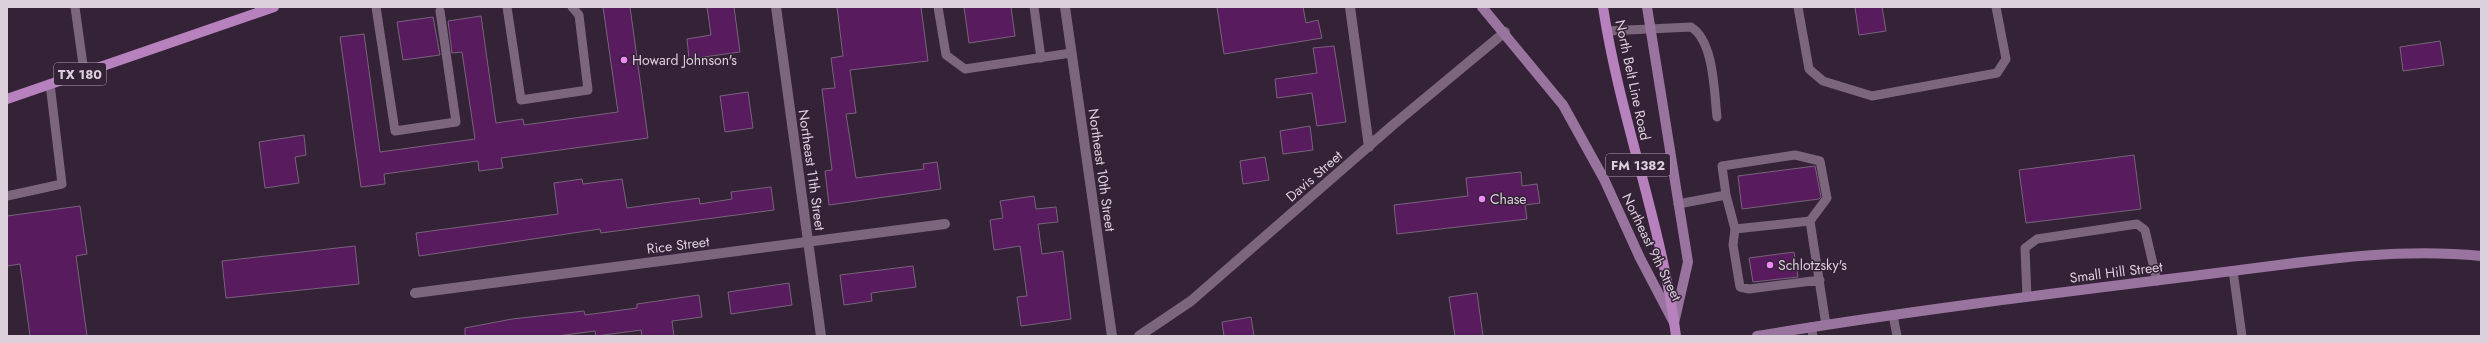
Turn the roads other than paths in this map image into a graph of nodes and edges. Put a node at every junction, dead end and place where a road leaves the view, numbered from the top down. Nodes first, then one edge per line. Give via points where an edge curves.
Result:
1 (75, 7) edge
2 (274, 7) edge
3 (376, 7) edge
4 (507, 7) edge
5 (572, 7) edge
6 (776, 7) edge
7 (938, 7) edge
8 (1034, 7) edge
9 (1065, 7) edge
10 (1350, 7) edge
11 (1482, 7) edge
12 (1603, 7) edge
13 (1647, 7) edge
14 (1798, 7) edge
15 (1996, 7) edge
16 (440, 11) dead end
17 (1650, 29) junction
18 (1607, 31) junction
19 (1505, 32) junction
20 (1071, 53) junction
21 (1041, 58) junction
22 (84, 72) junction
23 (50, 84) junction
24 (7, 99) edge
25 (1718, 117) dead end
26 (1369, 147) junction
27 (1726, 195) junction
28 (7, 196) edge
29 (1678, 204) junction
30 (1810, 221) junction
31 (945, 224) dead end
32 (1735, 229) junction
33 (808, 243) junction
34 (2481, 256) edge
35 (2233, 271) junction
36 (1820, 280) junction
37 (2157, 281) junction
38 (415, 293) dead end
39 (2027, 297) junction
40 (1894, 315) junction
41 (1674, 323) junction
42 (1826, 325) junction
43 (1812, 331) edge
44 (821, 336) edge
45 (1112, 336) edge
46 (1139, 336) edge
47 (1676, 336) edge
48 (1757, 336) edge
49 (1898, 336) edge
50 (2242, 336) edge

1 - 22 lane
2 - 22 main road, TX 180
3 - 16 lane via 395,131 456,122
4 - 5 lane via 521,100 588,90 579,15
6 - 33 street, Northeast 11th Street
7 - 21 lane via 946,55 965,68
8 - 21 lane
9 - 20 street, Northeast 10th Street
10 - 26 street
11 - 19 street, Northeast 9th Street
12 - 18 main road, North Belt Line Road / FM 1382
13 - 17 street, North Belt Line Road / FM 1382
14 - 15 lane via 1809,69 1823,81 1872,96 1997,73 2006,59
17 - 18 lane
17 - 25 lane via 1691,27 1699,32 1707,44
17 - 29 street, North Belt Line Road / FM 1382
18 - 41 main road, North Belt Line Road / FM 1382 via 1632,144 1661,246
19 - 26 street, Davis Street
19 - 41 street, Northeast 9th Street via 1563,104 1604,179 1640,258
20 - 21 lane
20 - 45 street, Northeast 10th Street
22 - 23 main road, TX 180
23 - 24 main road, TX 180
23 - 28 lane via 62,184
26 - 46 street, Davis Street via 1191,301
27 - 29 lane
27 - 30 lane via 1722,166 1796,155 1820,161 1827,198
27 - 32 lane
29 - 41 street, North Belt Line Road / FM 1382 via 1688,262
30 - 32 lane
30 - 36 lane
31 - 33 street, Rice Street
32 - 36 lane via 1733,245 1740,287 1749,289
33 - 38 street, Rice Street
33 - 44 street, Northeast 11th Street
34 - 35 street, Small Hill Street via 2451,253 2390,254
35 - 37 street, Small Hill Street
35 - 50 lane
36 - 42 lane
37 - 39 street, Small Hill Street
37 - 39 lane via 2145,230 2136,224 2037,239 2025,248
39 - 40 street, Small Hill Street
40 - 42 street, Small Hill Street
40 - 49 lane
41 - 47 main road, North Belt Line Road
42 - 43 street, Small Hill Street
43 - 48 street, Small Hill Street

